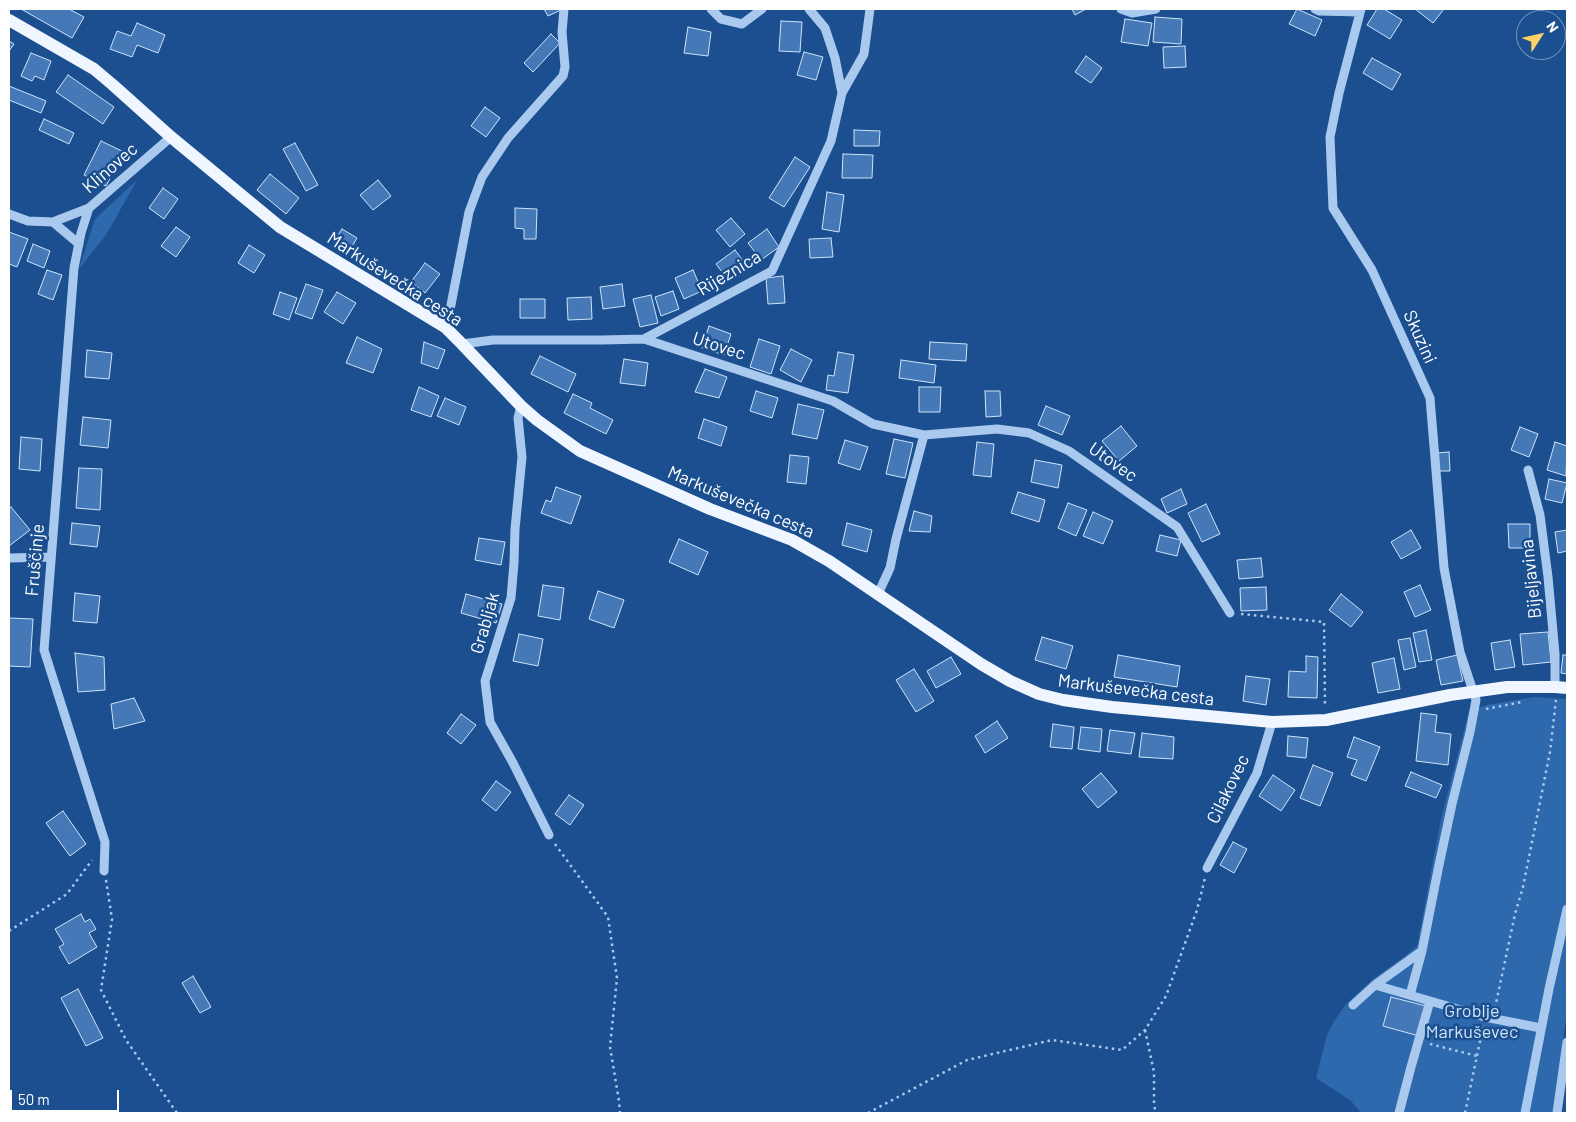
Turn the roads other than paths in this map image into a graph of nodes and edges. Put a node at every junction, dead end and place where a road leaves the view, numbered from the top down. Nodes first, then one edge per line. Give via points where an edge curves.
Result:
1 (564, 9) edge
2 (711, 9) edge
3 (762, 9) edge
4 (809, 9) edge
5 (870, 9) edge
6 (1121, 9) edge
7 (1156, 9) edge
8 (1315, 9) edge
9 (1361, 10) edge
10 (9, 20) edge
11 (842, 93) junction
12 (171, 138) junction
13 (89, 208) junction
14 (9, 214) edge
15 (53, 222) junction
16 (79, 244) junction
17 (445, 327) junction
18 (644, 339) junction
19 (462, 344) junction
20 (522, 406) junction
21 (924, 435) junction
22 (1528, 470) dead end
23 (51, 557) junction
24 (9, 558) edge
25 (878, 594) junction
26 (1230, 613) road end
27 (1561, 688) edge
28 (1474, 691) junction
29 (1272, 722) junction
30 (549, 836) road end
31 (1207, 868) road end
32 (104, 870) road end
33 (1567, 909) edge
34 (1422, 951) junction
35 (1375, 985) junction
36 (1410, 996) junction
37 (1430, 1001) junction
38 (1352, 1005) dead end
39 (1541, 1028) junction
40 (1567, 1042) edge
41 (1400, 1113) edge
42 (1525, 1113) edge
43 (1557, 1113) edge

1 - 17 street via 563,76 508,138 482,177 469,212
2 - 3 street via 721,19 742,24
4 - 11 street via 825,28
5 - 11 street, Rijeznica via 864,54
6 - 7 street via 1132,13
8 - 9 street
9 - 28 street, Skuzini via 1330,137 1333,208 1372,270 1430,398 1444,568 1460,652
10 - 12 main road, Markuševečka cesta via 94,69
11 - 18 street, Rijeznica via 831,141 772,271
12 - 13 street, Klinovec
12 - 17 main road, Markuševečka cesta via 280,227
13 - 15 street, Klinovec
13 - 16 street, Fruščinje
14 - 15 street, Klinovec via 28,221
15 - 16 street
16 - 23 street, Fruščinje via 74,268
17 - 19 main road, Markuševečka cesta
18 - 19 street, Rijeznica via 493,340
18 - 21 street, Utovec via 833,401 873,424
19 - 20 main road, Markuševečka cesta
20 - 25 main road, Markuševečka cesta via 580,451 710,509 792,540
20 - 30 street, Grabljak via 518,418 522,458 511,598 485,681 490,722
21 - 25 street via 890,568
21 - 26 street, Utovec via 997,429 1030,433 1070,451 1177,527
22 - 27 street, Bijeljavina via 1540,515
23 - 24 street
23 - 32 street, Fruščinje via 44,650 105,842
25 - 29 main road, Markuševečka cesta via 981,664 1039,694 1112,707
27 - 28 main road, Markuševečka cesta via 1506,687
28 - 29 main road, Markuševečka cesta via 1326,720
28 - 34 street via 1474,714
29 - 31 street, Cilakovec via 1257,773
33 - 39 street
34 - 35 street
34 - 36 street
35 - 36 street
35 - 38 street
36 - 37 street
37 - 39 street via 1489,1018
37 - 41 street
39 - 42 street
40 - 43 street

